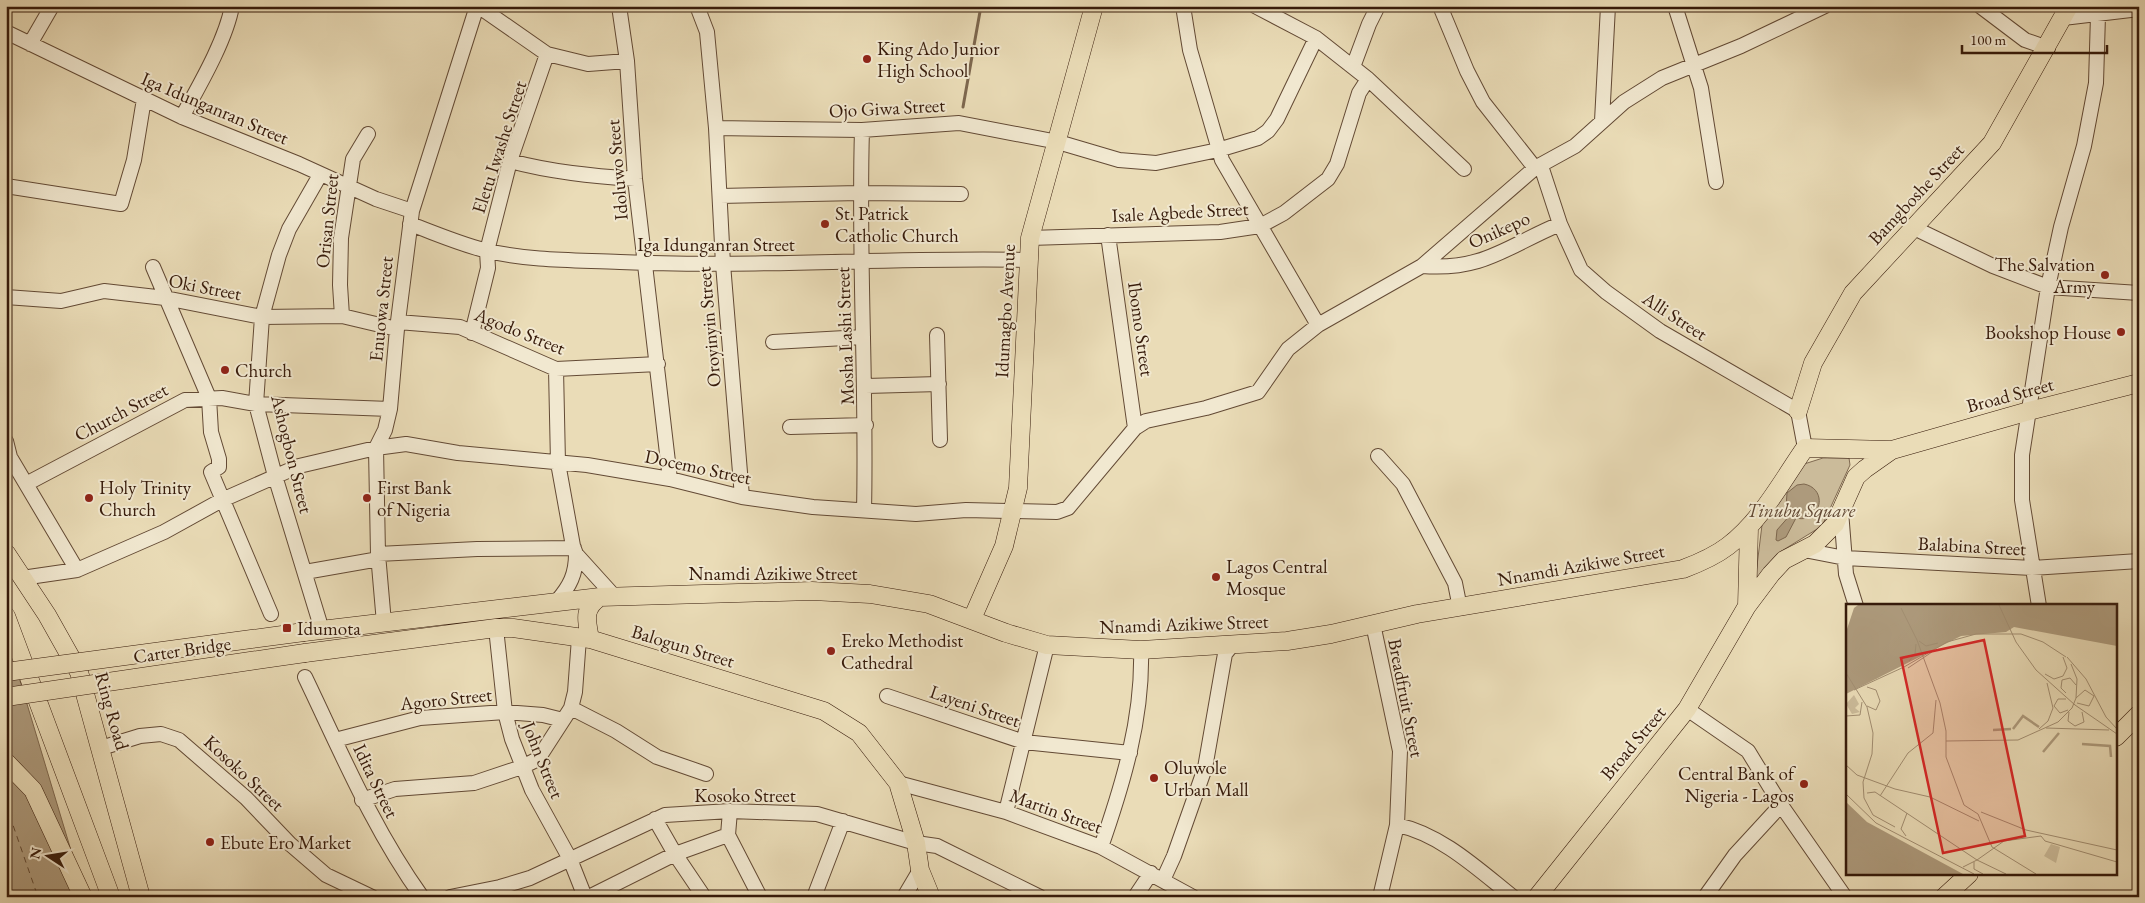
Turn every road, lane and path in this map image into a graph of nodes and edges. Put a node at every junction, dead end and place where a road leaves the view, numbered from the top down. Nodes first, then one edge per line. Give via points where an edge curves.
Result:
1 (52, 6) edge
2 (232, 6) edge
3 (477, 6) edge
4 (619, 6) edge
5 (697, 6) edge
6 (1094, 6) edge
7 (1183, 6) edge
8 (1255, 6) edge
9 (1378, 6) edge
10 (1440, 6) edge
11 (1608, 6) edge
12 (1675, 6) edge
13 (1825, 6) edge
14 (1980, 6) edge
15 (2139, 9) edge
16 (1278, 11) edge
17 (2066, 12) edge
18 (2098, 15) junction
19 (6, 32) edge
20 (1316, 38) junction
21 (30, 44) junction
22 (2048, 48) junction
23 (547, 54) junction
24 (627, 62) junction
25 (1693, 65) junction
26 (1353, 68) junction
27 (1368, 79) junction
28 (144, 99) junction
29 (182, 117) junction
30 (1602, 121) junction
31 (716, 128) junction
32 (862, 130) junction
33 (368, 134) dead end
34 (1058, 142) junction
35 (1218, 150) junction
36 (510, 161) junction
37 (1538, 167) junction
38 (1464, 170) dead end
39 (320, 175) junction
40 (635, 178) junction
41 (1716, 182) dead end
42 (6, 186) edge
43 (349, 187) junction
44 (860, 193) junction
45 (961, 194) dead end
46 (720, 196) junction
47 (411, 217) junction
48 (1560, 224) junction
49 (1260, 226) junction
50 (1914, 228) junction
51 (1108, 235) junction
52 (1030, 238) junction
53 (487, 251) junction
54 (1027, 260) junction
55 (861, 262) junction
56 (644, 263) junction
57 (723, 264) junction
58 (153, 266) dead end
59 (1422, 266) junction
60 (2048, 287) junction
61 (2139, 292) edge
62 (6, 297) edge
63 (165, 298) junction
64 (342, 316) junction
65 (262, 317) junction
66 (1318, 325) junction
67 (397, 326) junction
68 (472, 333) junction
69 (937, 335) dead end
70 (863, 337) junction
71 (773, 342) dead end
72 (658, 364) junction
73 (556, 369) junction
74 (2139, 383) edge
75 (939, 384) junction
76 (866, 386) junction
77 (209, 398) junction
78 (256, 404) junction
79 (390, 409) junction
80 (1798, 411) junction
81 (2029, 411) junction
82 (866, 425) junction
83 (790, 427) dead end
84 (1135, 428) junction
85 (940, 440) dead end
86 (6, 441) edge
87 (376, 448) junction
88 (1805, 448) junction
89 (1892, 450) junction
90 (1378, 456) dead end
91 (558, 463) junction
92 (275, 476) junction
93 (670, 479) junction
94 (26, 484) junction
95 (742, 497) junction
96 (222, 500) junction
97 (864, 510) junction
98 (1012, 511) junction
99 (1841, 511) junction
100 (1748, 528) junction
101 (1804, 550) junction
102 (575, 551) junction
103 (6, 554) edge
104 (379, 556) junction
105 (1846, 558) junction
106 (2139, 561) edge
107 (2032, 568) junction
108 (77, 570) junction
109 (305, 572) junction
110 (22, 578) junction
111 (607, 596) junction
112 (557, 601) junction
113 (1855, 604) edge
114 (2039, 604) edge
115 (1747, 606) junction
116 (1460, 608) junction
117 (271, 614) dead end
118 (6, 616) edge
119 (972, 619) junction
120 (384, 623) junction
121 (1373, 624) junction
122 (496, 628) junction
123 (322, 630) junction
124 (584, 638) junction
125 (1232, 644) junction
126 (1047, 645) junction
127 (1141, 650) junction
128 (305, 653) joint
129 (6, 672) edge
130 (305, 676) dead end
131 (887, 696) dead end
132 (6, 697) edge
133 (571, 708) junction
134 (1687, 709) junction
135 (504, 712) junction
136 (2139, 714) edge
137 (563, 720) junction
138 (2118, 735) edge
139 (335, 740) junction
140 (1024, 742) junction
141 (101, 748) junction
142 (1130, 753) junction
143 (6, 762) edge
144 (522, 767) junction
145 (706, 774) dead end
146 (898, 783) junction
147 (362, 800) junction
148 (1780, 805) junction
149 (730, 811) junction
150 (1006, 812) junction
151 (655, 819) junction
152 (843, 821) junction
153 (1397, 824) junction
154 (728, 835) junction
155 (916, 843) junction
156 (1101, 847) junction
157 (675, 854) junction
158 (570, 859) junction
159 (920, 870) junction
160 (1151, 873) junction
161 (1967, 876) edge
162 (1163, 880) junction
163 (110, 893) edge
164 (83, 897) edge
165 (141, 897) edge
166 (372, 897) edge
167 (422, 897) edge
168 (450, 897) edge
169 (587, 897) edge
170 (704, 897) edge
171 (760, 897) edge
172 (814, 897) edge
173 (904, 897) edge
174 (931, 897) edge
175 (1040, 897) edge
176 (1135, 897) edge
177 (1192, 897) edge
178 (1380, 897) edge
179 (1513, 897) edge
180 (1537, 897) edge
181 (1705, 897) edge
182 (1845, 897) edge
183 (1944, 897) edge

1 - 21 street
2 - 29 street via 230,17
3 - 23 street
3 - 47 street, Enuowa Street
4 - 24 street, Idoluwo Steet
5 - 31 street, Oroyinyin Street via 707,32
6 - 34 main road, Idumagbo Avenue
7 - 35 street via 1190,50
8 - 16 street
9 - 26 street
10 - 37 street via 1483,102
11 - 30 street
12 - 25 street
13 - 25 street
14 - 22 street via 2025,40
15 - 18 street
16 - 20 street
17 - 18 street
17 - 22 main road, Bamgboshe Street
18 - 60 street via 2096,83 2084,146
19 - 21 street, Iga Idunganran Street
20 - 26 street
20 - 35 street, Ojo Giwa Street via 1268,131 1258,138
21 - 28 street, Iga Idunganran Street
22 - 50 main road, Bamgboshe Street via 1992,143
23 - 24 street via 588,64
23 - 36 street, Eletu Iwashe Street
24 - 40 street, Idoluwo Steet
25 - 30 street via 1662,78 1624,102
25 - 41 street via 1706,113
26 - 27 street
27 - 38 street
27 - 49 street, Isale Agbede Street via 1360,93 1337,164 1328,179 1284,213
28 - 29 street, Iga Idunganran Street
28 - 42 street via 134,160 121,204
29 - 39 street, Iga Idunganran Street
30 - 37 street via 1575,146
31 - 32 street, Ojo Giwa Street
31 - 46 street, Oroyinyin Street
32 - 34 street, Ojo Giwa Street via 959,123
32 - 44 street, Mosha Lashi Street
33 - 43 street, Orisan Street via 353,159
34 - 35 street, Ojo Giwa Street via 1120,160 1156,163
34 - 52 main road, Idumagbo Avenue
35 - 49 street
36 - 40 street via 572,174
36 - 53 street, Eletu Iwashe Street
37 - 48 street, Alli Street
37 - 59 street
39 - 43 street, Iga Idunganran Street
39 - 65 street, Ashogbon Street via 289,229
40 - 56 street, Idoluwo Steet
43 - 47 street, Iga Idunganran Street
43 - 64 street, Orisan Street via 341,238
44 - 45 street
44 - 46 street
44 - 55 street, Mosha Lashi Street
46 - 57 street, Oroyinyin Street
47 - 53 street, Iga Idunganran Street
47 - 67 street, Enuowa Street
48 - 59 street, Onikepo via 1464,266
48 - 80 street, Alli Street via 1581,270 1606,292 1660,331
49 - 51 street, Isale Agbede Street via 1220,232
49 - 66 street
50 - 60 street via 1993,266
50 - 80 main road, Bamgboshe Street via 1853,293 1813,363
51 - 52 street, Isale Agbede Street
51 - 84 street, Ibomo Street
52 - 54 main road, Idumagbo Avenue
53 - 56 street, Iga Idunganran Street via 523,258
53 - 68 street, Eletu Iwashe Street via 488,268
54 - 55 street, Iga Idunganran Street
54 - 98 main road, Idumagbo Avenue via 1018,488
55 - 57 street, Iga Idunganran Street
55 - 70 street, Mosha Lashi Street
56 - 57 street, Iga Idunganran Street
56 - 72 street, Idoluwo Steet
57 - 95 street, Oroyinyin Street
58 - 63 street
59 - 66 street
60 - 61 street
60 - 81 street
62 - 63 street, Oki Street via 61,302 104,291
63 - 65 street, Oki Street
63 - 77 street
64 - 65 street, Oki Street
64 - 67 street, Oki Street
65 - 78 street, Ashogbon Street
66 - 84 street via 1288,349 1258,392 1146,421
67 - 68 street, Agodo Street via 460,327
67 - 79 street, Enuowa Street
68 - 73 street, Agodo Street
69 - 75 street
70 - 71 street
70 - 76 street, Mosha Lashi Street
72 - 73 street, Agodo Street
72 - 93 street, Idoluwo Steet
73 - 91 street
74 - 81 main road, Broad Street
75 - 76 street
75 - 85 street
76 - 82 street, Mosha Lashi Street
77 - 78 street, Church Street
77 - 94 street, Church Street via 185,400
77 - 96 street via 211,432 219,459 219,467 211,472
78 - 79 street, Church Street
78 - 92 street, Ashogbon Street
79 - 87 street, Enuowa Street
80 - 88 street
81 - 89 main road, Broad Street
81 - 107 street via 2022,455 2022,500
82 - 83 street
82 - 97 street, Mosha Lashi Street
84 - 98 street, Docemo Street via 1068,508 1057,512
86 - 94 street via 10,457
87 - 91 street, Docemo Street via 406,444
87 - 92 street, Docemo Street via 299,466
87 - 104 street, Enuowa Street
88 - 89 main road, Broad Street
88 - 100 main road, Nnamdi Azikiwe Street
89 - 99 main road, Broad Street via 1856,477
90 - 116 street via 1403,484 1455,584
91 - 93 street, Docemo Street
91 - 102 street
92 - 96 street, Docemo Street
92 - 109 street, Ashogbon Street
93 - 95 street, Docemo Street
94 - 108 street
95 - 97 street, Docemo Street
96 - 108 street, Docemo Street via 164,532
96 - 117 street
97 - 98 street, Docemo Street via 916,514
98 - 119 main road, Idumagbo Avenue via 1004,546
99 - 101 main road, Broad Street via 1824,536
99 - 105 street
100 - 115 main road, Broad Street
100 - 116 main road, Nnamdi Azikiwe Street via 1728,547 1683,569
101 - 105 street, Balabina Street
101 - 115 main road, Broad Street via 1784,560
102 - 104 street via 477,549
102 - 111 street
102 - 112 street via 574,576
103 - 110 main road, Ring Road
104 - 109 street
104 - 120 street, Enuowa Street
105 - 107 street, Balabina Street
105 - 113 street via 1846,574
106 - 107 street, Balabina Street
107 - 114 street
108 - 110 street, Docemo Street
109 - 123 street, Ashogbon Street
110 - 141 main road, Ring Road via 48,615 79,672
111 - 112 main road, Nnamdi Azikiwe Street
111 - 119 main road, Nnamdi Azikiwe Street via 812,591 870,594 929,604
111 - 124 main road via 591,604 586,613
112 - 120 main road, Nnamdi Azikiwe Street
115 - 134 main road, Broad Street
116 - 121 main road, Nnamdi Azikiwe Street
118 - 163 main road
119 - 126 main road, Nnamdi Azikiwe Street
120 - 123 main road, Nnamdi Azikiwe Street
121 - 125 main road, Nnamdi Azikiwe Street via 1287,641
121 - 153 street, Breadfruit Street via 1400,751
122 - 124 main road, Balogun Street
122 - 128 main road, Balogun Street
122 - 135 street, John Street
123 - 129 main road, Nnamdi Azikiwe Street, bridge
124 - 133 street
124 - 146 main road, Balogun Street via 824,711 859,733
125 - 127 main road, Nnamdi Azikiwe Street
125 - 162 street via 1225,654 1205,768
126 - 127 main road, Nnamdi Azikiwe Street
126 - 140 street
127 - 142 street via 1142,676
128 - 132 main road, Carter Bridge, bridge
130 - 139 street, Idita Street
131 - 140 street, Layeni Street
133 - 137 street
133 - 145 street via 657,757
134 - 148 street via 1748,751
134 - 180 main road, Broad Street
135 - 137 street, Agoro Street
135 - 139 street, Agoro Street via 407,719
135 - 144 street, John Street
136 - 138 main road
137 - 144 street via 538,759
139 - 147 street, Idita Street
140 - 142 street, Layeni Street
140 - 150 street
141 - 165 main road, Ring Road
141 - 166 street, Kosoko Street via 140,736 161,734 179,740 246,798 290,844 326,875
142 - 156 street
143 - 164 main road via 33,790
144 - 147 street via 474,783 395,789
144 - 158 street, John Street
146 - 150 street, Martin Street
146 - 155 main road, Balogun Street
147 - 167 street, Idita Street via 397,862
148 - 181 street via 1735,855
148 - 182 street
149 - 151 street, Kosoko Street via 665,815
149 - 152 street, Kosoko Street via 817,814
149 - 154 street
150 - 156 street, Martin Street
151 - 157 street
151 - 158 street, Kosoko Street
152 - 155 street, Kosoko Street
152 - 172 street
153 - 178 street, Breadfruit Street
153 - 179 street via 1440,843
154 - 157 street
154 - 171 street
155 - 159 main road, Balogun Street
155 - 175 street, Kosoko Street via 950,851
156 - 160 street, Martin Street
157 - 169 street
157 - 170 street
158 - 168 street, Kosoko Street via 530,878
158 - 169 street, John Street
159 - 173 street
159 - 174 main road, Balogun Street
160 - 162 street, Martin Street
160 - 176 street
161 - 183 main road
162 - 177 street, Martin Street

